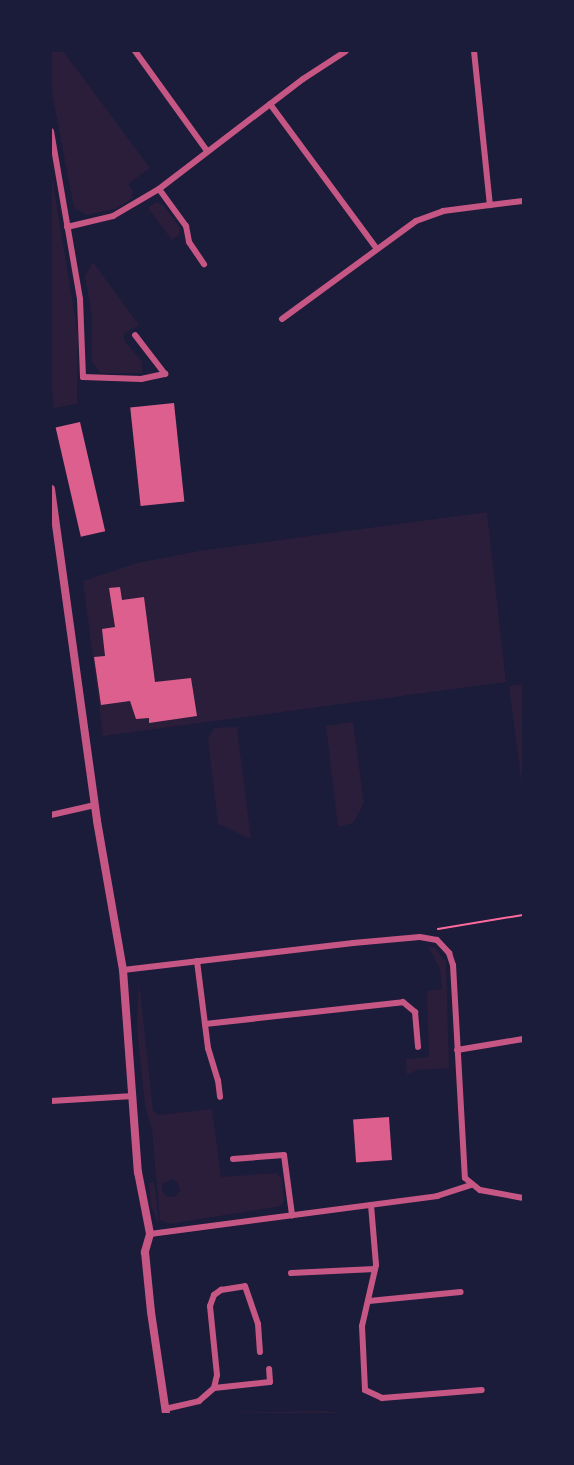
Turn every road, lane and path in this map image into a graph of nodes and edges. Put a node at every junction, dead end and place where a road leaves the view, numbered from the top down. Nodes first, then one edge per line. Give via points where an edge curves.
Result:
1 (346, 51) edge
2 (474, 51) edge
3 (137, 52) edge
4 (270, 104) junction
5 (51, 131) edge
6 (207, 151) junction
7 (159, 189) junction
8 (523, 201) edge
9 (489, 205) junction
10 (67, 228) junction
11 (376, 248) junction
12 (204, 264) dead end
13 (282, 319) dead end
14 (135, 335) dead end
15 (51, 489) edge
16 (95, 805) junction
17 (51, 815) edge
18 (523, 915) edge
19 (427, 937) junction
20 (197, 961) junction
21 (123, 970) junction
22 (205, 1024) junction
23 (523, 1040) edge
24 (418, 1047) dead end
25 (457, 1050) junction
26 (133, 1096) junction
27 (220, 1097) dead end
28 (51, 1101) edge
29 (233, 1159) dead end
30 (471, 1185) junction
31 (523, 1198) edge
32 (371, 1205) junction
33 (292, 1215) junction
34 (150, 1234) junction
35 (375, 1269) junction
36 (291, 1273) dead end
37 (460, 1292) dead end
38 (369, 1301) junction
39 (260, 1352) dead end
40 (269, 1369) dead end
41 (214, 1388) junction
42 (482, 1390) dead end
43 (166, 1411) edge

1 - 4 street
2 - 9 street
3 - 6 street
4 - 6 street
4 - 11 street
5 - 10 street
6 - 7 street
7 - 10 street via 117,214
7 - 12 street via 186,226 189,242
8 - 9 street
9 - 11 street via 427,216
10 - 14 street via 82,321 83,377 141,379 165,374
11 - 13 street
15 - 16 street
16 - 17 street
16 - 21 street
18 - 19 path via 439,928
19 - 20 street
19 - 25 street via 442,944 452,961
20 - 21 street
20 - 22 street
21 - 26 street
22 - 24 street via 403,1002 415,1012
22 - 27 street
23 - 25 street
25 - 30 street via 464,1172
26 - 28 street
26 - 34 street via 138,1172
29 - 33 street via 284,1155
30 - 31 street via 480,1191
30 - 32 street via 450,1193
32 - 33 street
32 - 35 street
33 - 34 street
34 - 43 street via 145,1252 150,1312
35 - 36 street
35 - 38 street
37 - 38 street
38 - 42 street via 362,1326 367,1392 385,1398
39 - 41 street via 258,1324 245,1286 221,1290 210,1306 217,1375
40 - 41 street via 270,1382
41 - 43 street via 200,1401

